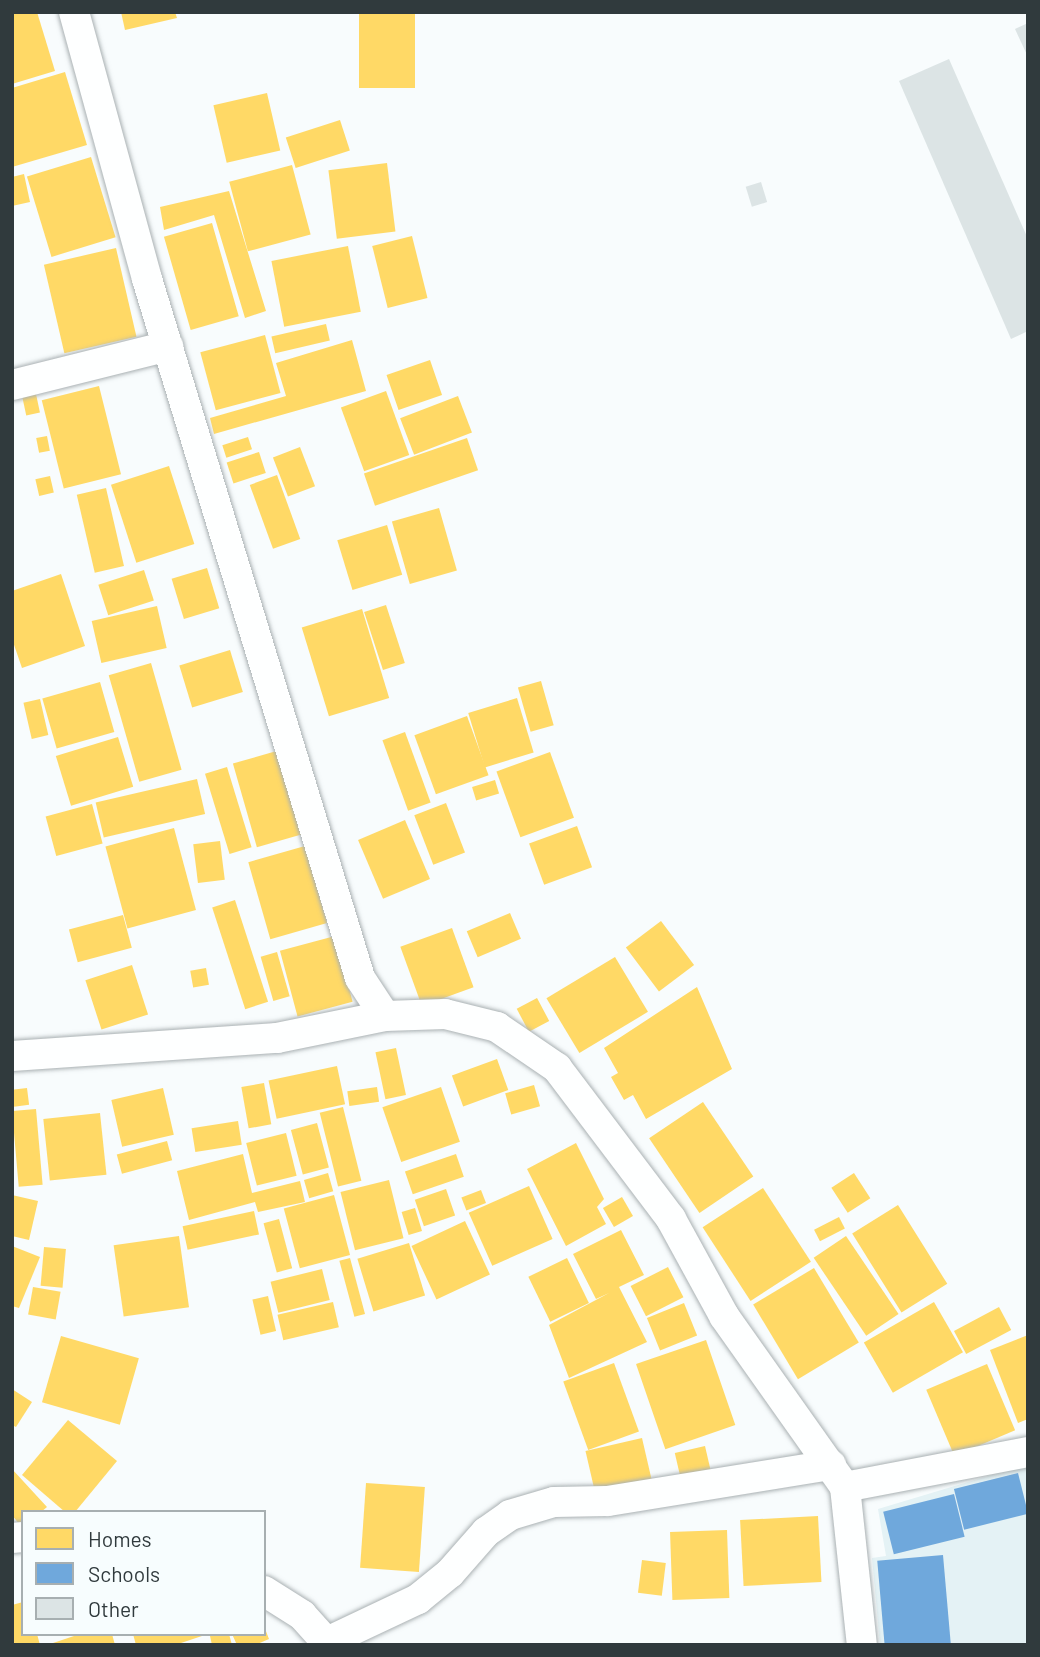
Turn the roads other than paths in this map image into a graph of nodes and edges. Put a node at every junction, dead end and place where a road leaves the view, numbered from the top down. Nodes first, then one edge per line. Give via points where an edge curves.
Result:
1 (74, 12) edge
2 (168, 346) junction
3 (12, 385) edge
4 (385, 1016) junction
5 (12, 1056) edge
6 (1028, 1452) edge
7 (838, 1476) junction
8 (266, 1592) edge
9 (328, 1644) edge
10 (862, 1645) edge

1 - 2 street
2 - 3 street
2 - 4 street via 360,978
4 - 5 street via 277,1038
4 - 7 street via 445,1014 497,1027 557,1068 671,1219 724,1317
6 - 7 street
7 - 9 street via 789,1474 608,1501 554,1502 510,1515 486,1532 450,1573 418,1599
7 - 10 street
8 - 9 street via 302,1615

